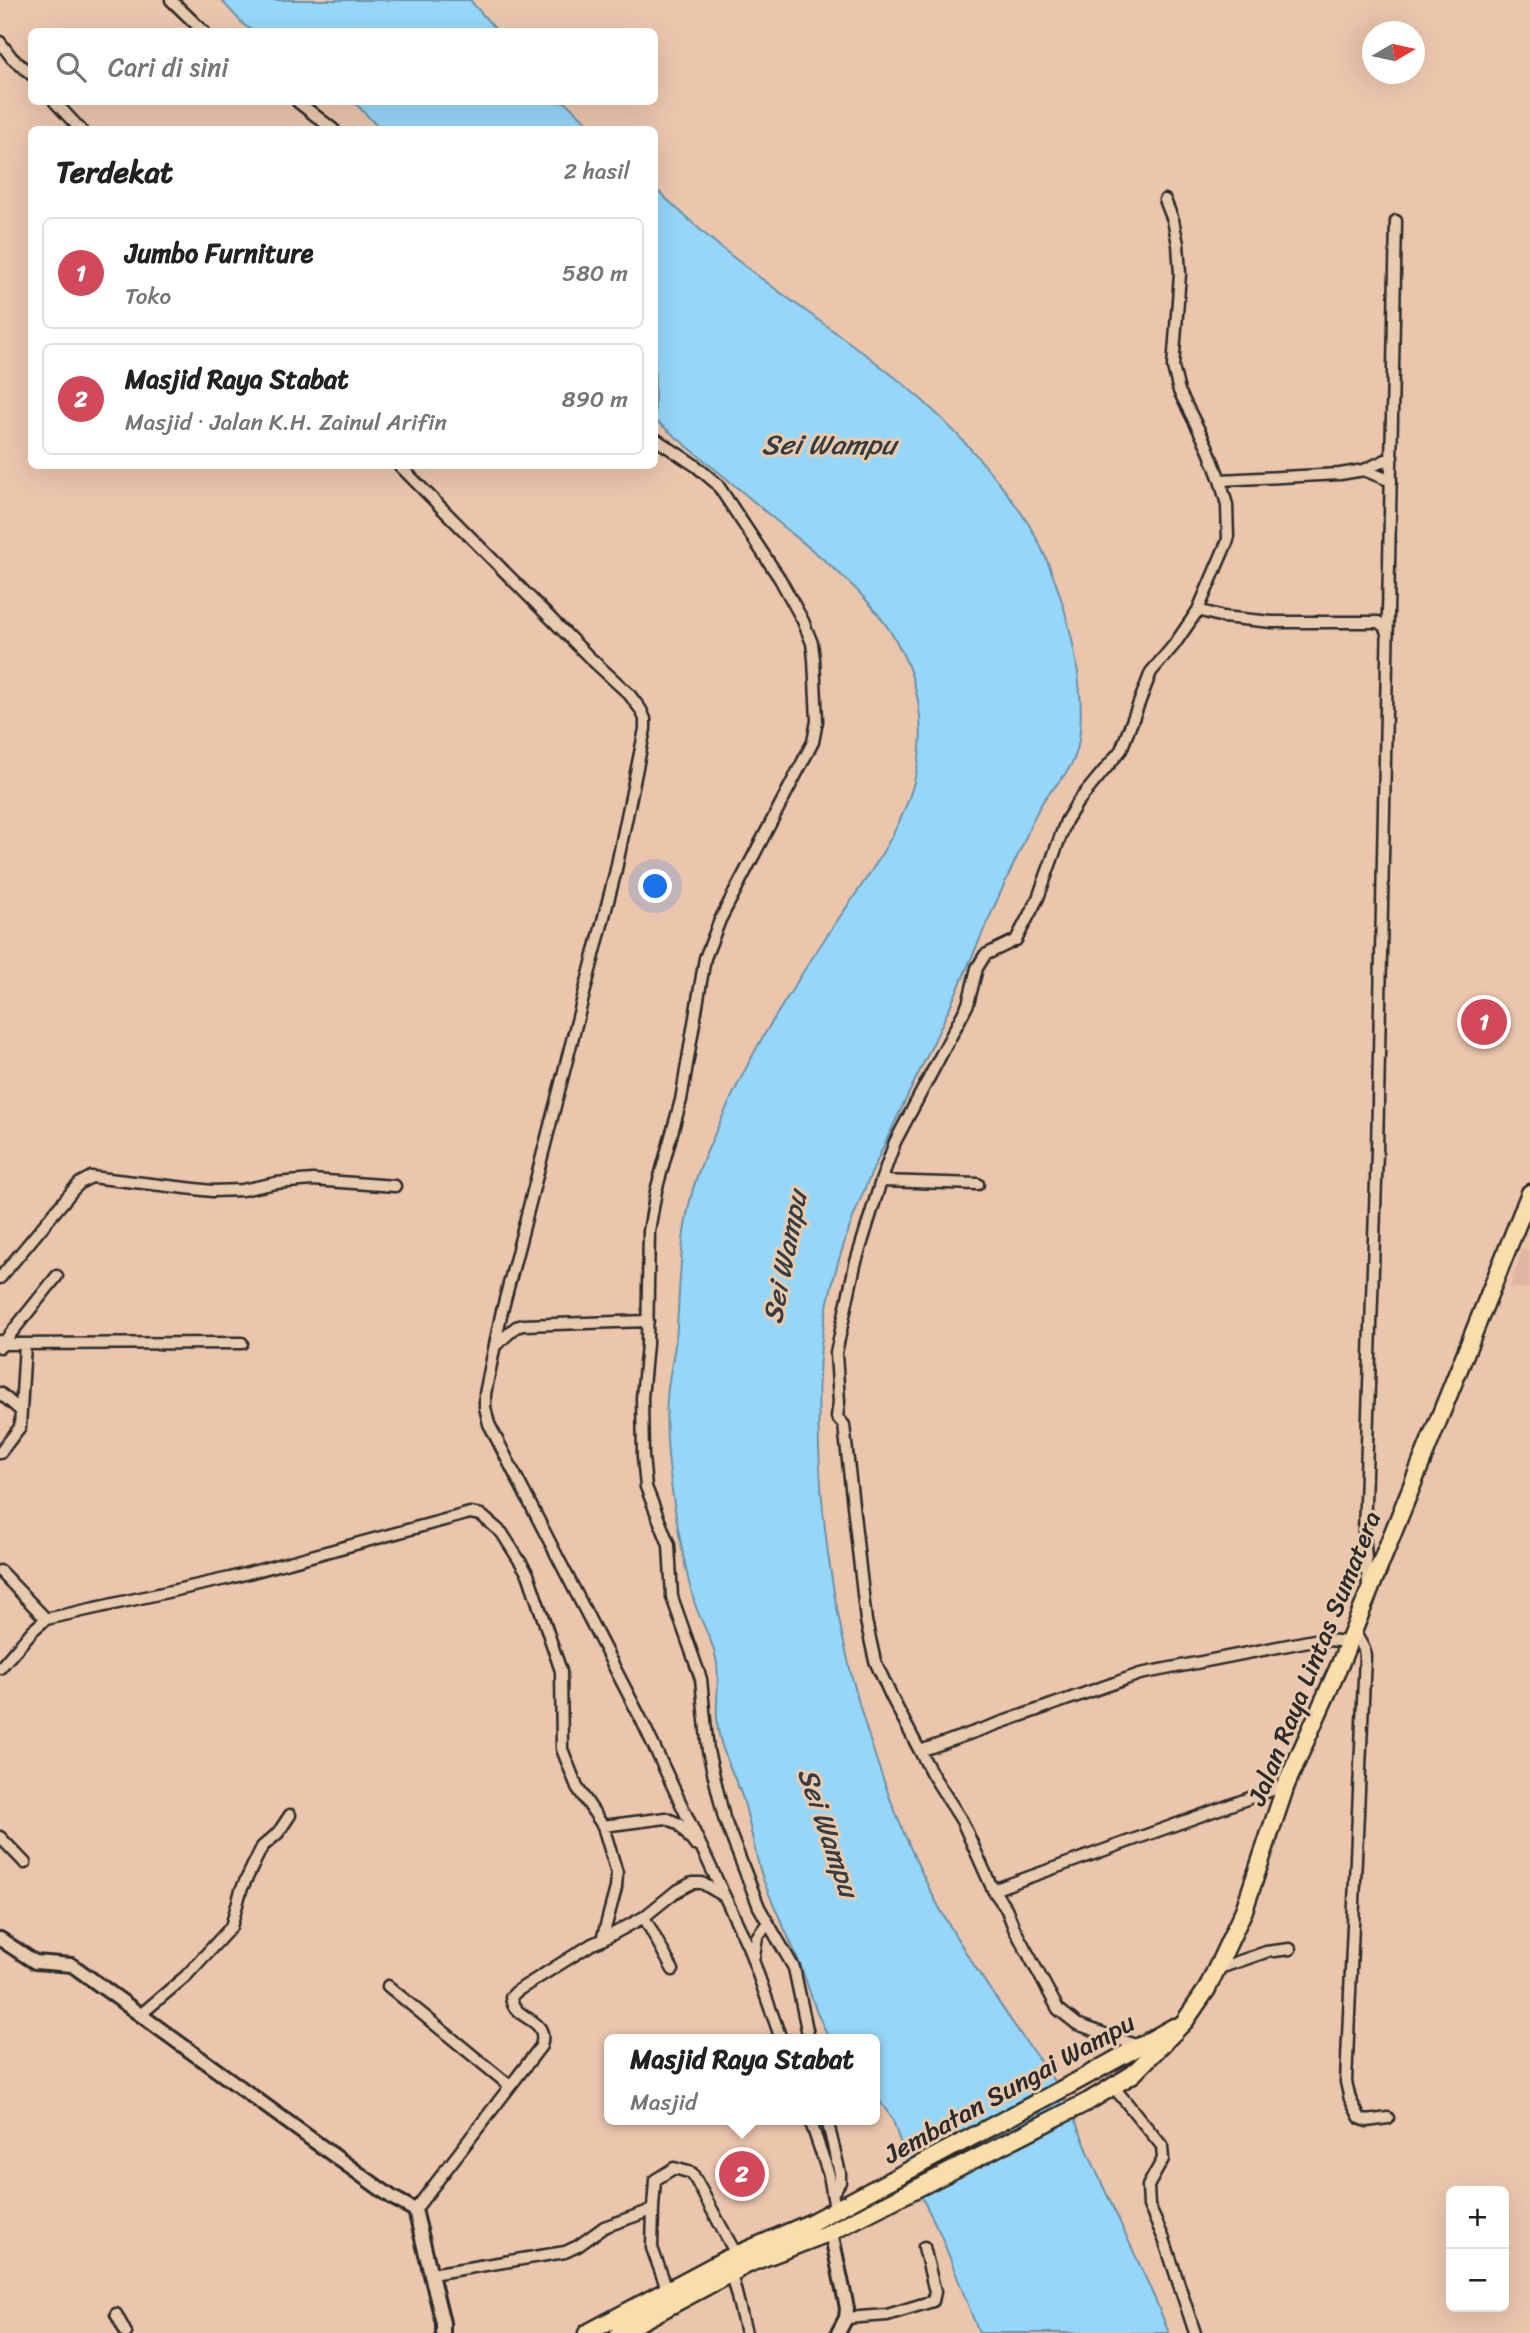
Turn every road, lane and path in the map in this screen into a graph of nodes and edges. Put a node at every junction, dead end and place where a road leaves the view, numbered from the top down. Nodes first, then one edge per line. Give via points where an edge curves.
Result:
1 (171, 0) edge
2 (198, 28) edge
3 (0, 42) edge
4 (28, 72) edge
5 (58, 105) edge
6 (302, 105) edge
7 (77, 126) edge
8 (329, 126) edge
9 (1165, 200) dead end
10 (1396, 221) dead end
11 (658, 441) edge
12 (1392, 457) junction
13 (403, 469) edge
14 (1364, 470) junction
15 (1220, 480) junction
16 (1391, 481) junction
17 (1198, 610) junction
18 (1388, 637) junction
19 (881, 1181) junction
20 (978, 1184) dead end
21 (395, 1186) dead end
22 (1530, 1192) edge
23 (57, 1276) dead end
24 (0, 1278) edge
25 (648, 1321) junction
26 (242, 1343) dead end
27 (1, 1344) edge
28 (25, 1344) junction
29 (495, 1346) junction
30 (0, 1393) edge
31 (21, 1411) junction
32 (1, 1452) edge
33 (0, 1571) edge
34 (1368, 1590) junction
35 (46, 1619) junction
36 (1350, 1635) junction
37 (0, 1668) edge
38 (920, 1751) junction
39 (1286, 1785) junction
40 (290, 1815) dead end
41 (603, 1826) junction
42 (0, 1837) edge
43 (704, 1856) junction
44 (26, 1863) dead end
45 (993, 1890) junction
46 (724, 1896) junction
47 (644, 1917) junction
48 (767, 1924) junction
49 (0, 1939) edge
50 (602, 1940) junction
51 (1290, 1949) dead end
52 (755, 1967) junction
53 (1217, 1969) junction
54 (673, 1970) dead end
55 (388, 1986) dead end
56 (140, 2015) junction
57 (1185, 2021) junction
58 (779, 2034) edge
59 (808, 2034) edge
60 (1138, 2046) junction
61 (1154, 2054) junction
62 (1112, 2085) junction
63 (510, 2086) junction
64 (1089, 2101) joint
65 (1388, 2118) dead end
66 (812, 2125) edge
67 (828, 2125) edge
68 (833, 2202) junction
69 (653, 2208) junction
70 (415, 2210) junction
71 (831, 2232) junction
72 (924, 2247) dead end
73 (730, 2262) junction
74 (431, 2274) junction
75 (667, 2289) junction
76 (116, 2314) dead end
77 (846, 2318) junction
78 (126, 2333) edge
79 (443, 2333) edge
80 (587, 2333) edge
81 (619, 2333) edge
82 (746, 2333) edge
83 (838, 2333) edge
84 (1195, 2333) edge

1 - 2 street
3 - 4 street
5 - 7 street
6 - 8 street
9 - 15 street via 1178,244 1180,274 1173,367 1179,391
10 - 12 street
11 - 25 street via 717,484 780,579 812,643 817,721 813,742 720,920 705,958 681,1100 649,1231
12 - 14 street
12 - 16 street
13 - 29 street via 629,694 645,719 615,874
14 - 15 street
14 - 16 street
15 - 17 street via 1227,505 1228,540
16 - 18 street
17 - 18 street via 1272,622 1378,622
17 - 19 street via 1151,672 1121,750 1066,821 1038,898 1016,940 985,955 977,968 968,1004 895,1142
18 - 34 street via 1364,1532
19 - 20 street
19 - 38 street via 855,1265 836,1353 837,1417 844,1425 866,1621 875,1661
21 - 24 street via 313,1180 212,1191 91,1177 73,1190
22 - 34 highway, Jalan Raya Lintas Sumatera
23 - 27 street
25 - 29 street via 523,1325
25 - 48 street via 642,1398 646,1487 669,1545 672,1597 701,1679 708,1751 724,1818
26 - 28 street
27 - 28 street
28 - 31 street
29 - 43 street via 485,1394 489,1424 610,1656
30 - 31 street
31 - 32 street via 20,1427
33 - 35 street
34 - 36 highway, Jalan Raya Lintas Sumatera
35 - 37 street
35 - 41 street via 230,1578 440,1520 481,1515 502,1533 531,1580 563,1678 562,1749 577,1787
36 - 38 street via 1140,1674
36 - 39 highway, Jalan Raya Lintas Sumatera
36 - 65 street via 1365,1656 1346,2082 1360,2118
38 - 45 street via 962,1821
39 - 45 street
39 - 53 highway, Jalan Raya Lintas Sumatera via 1244,1910
40 - 56 street via 262,1847 241,1891 231,1927 186,1976
41 - 43 street via 666,1818 679,1824
41 - 50 street via 617,1880
42 - 44 street
43 - 46 street
45 - 60 street via 1058,2009 1077,2024
46 - 47 street via 702,1883 692,1883
46 - 52 street
47 - 50 street
47 - 54 street
48 - 52 street via 757,1937
48 - 59 street via 794,1968
49 - 56 street via 35,1962 72,1965
50 - 63 street via 511,1997 513,2005 539,2026 543,2035 541,2046
51 - 53 street
52 - 58 street
53 - 57 highway, Jalan Raya Lintas Sumatera
55 - 63 street
56 - 70 street
57 - 60 highway, Jembatan Sungai Wampu
57 - 61 highway, Jalan Raya Lintas Sumatera
60 - 61 street
60 - 68 highway, Jembatan Sungai Wampu via 856,2199
61 - 62 highway, Jalan Raya Lintas Sumatera via 1133,2074
62 - 64 highway, Jalan Raya Lintas Sumatera
62 - 84 street via 1163,2150 1149,2186 1149,2206
63 - 70 street
64 - 71 highway, Jembatan Sungai Wampu
66 - 68 street
67 - 68 street via 840,2173
68 - 73 highway, Jembatan Sungai Wampu via 810,2223
69 - 73 street via 655,2180 674,2168 692,2173
69 - 74 street via 604,2227 565,2252
69 - 75 street via 652,2248
70 - 74 street
71 - 73 highway, Jembatan Sungai Wampu via 780,2251
71 - 77 street
72 - 77 street via 936,2296 933,2301 887,2315
73 - 75 highway
73 - 81 highway
73 - 82 street
74 - 79 street
75 - 80 highway
76 - 78 street
77 - 83 street

